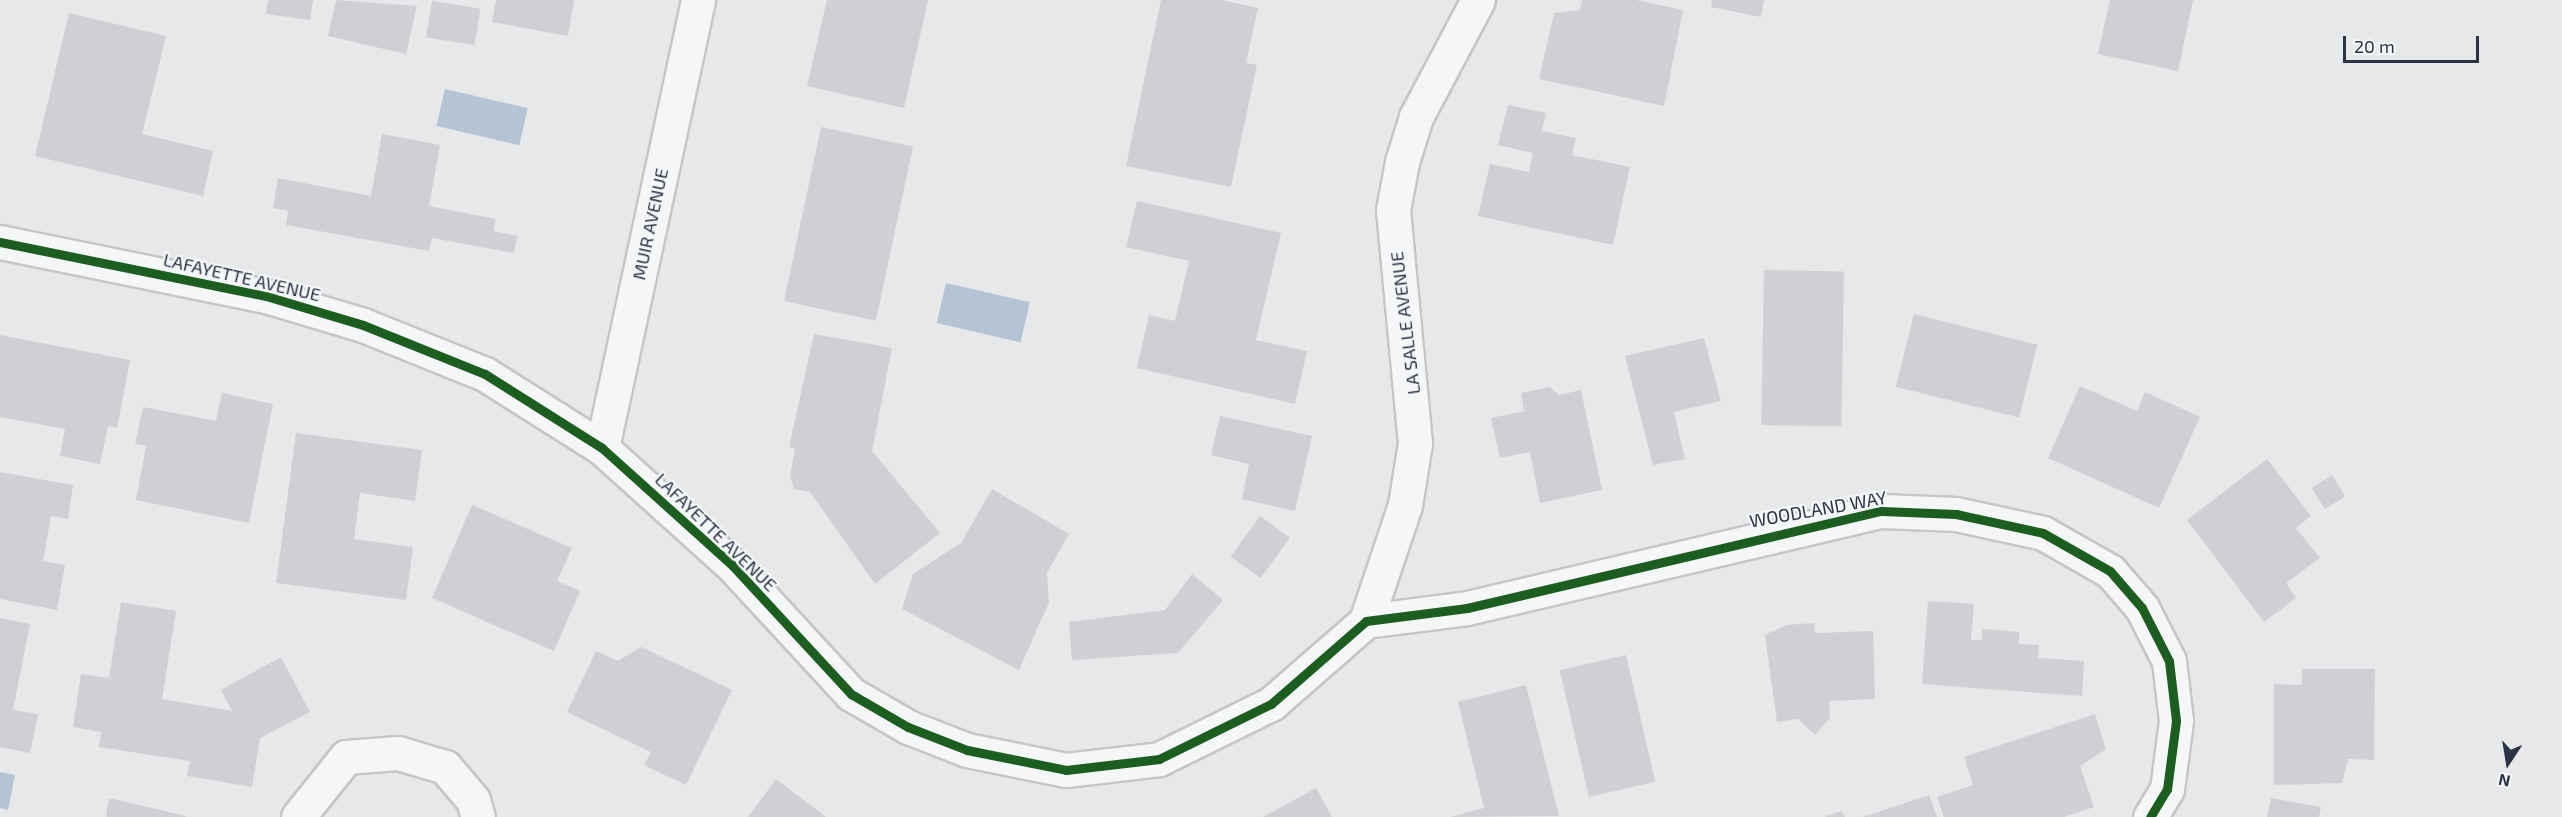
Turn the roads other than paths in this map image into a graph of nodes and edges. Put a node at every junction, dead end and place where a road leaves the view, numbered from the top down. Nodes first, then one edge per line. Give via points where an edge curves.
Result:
1 (698, 0) edge
2 (1478, 0) edge
3 (0, 242) edge
4 (602, 448) junction
5 (1366, 621) junction
6 (298, 817) edge
7 (478, 817) edge
8 (2150, 817) edge

1 - 4 street, MUIR AVENUE
2 - 5 street, LA SALLE AVENUE via 1416,117 1393,210 1415,443 1405,505
3 - 4 street, LAFAYETTE AVENUE via 266,296 363,325 485,374
4 - 5 street, LAFAYETTE AVENUE via 732,564 851,694 908,727 967,750 1066,770 1159,759 1271,704
5 - 8 street, WOODLAND WAY via 1467,608 1730,542 1882,511 1956,514 2043,533 2110,571 2142,608 2169,661 2176,721 2167,789
6 - 7 street via 346,757 398,753 445,767 473,800

